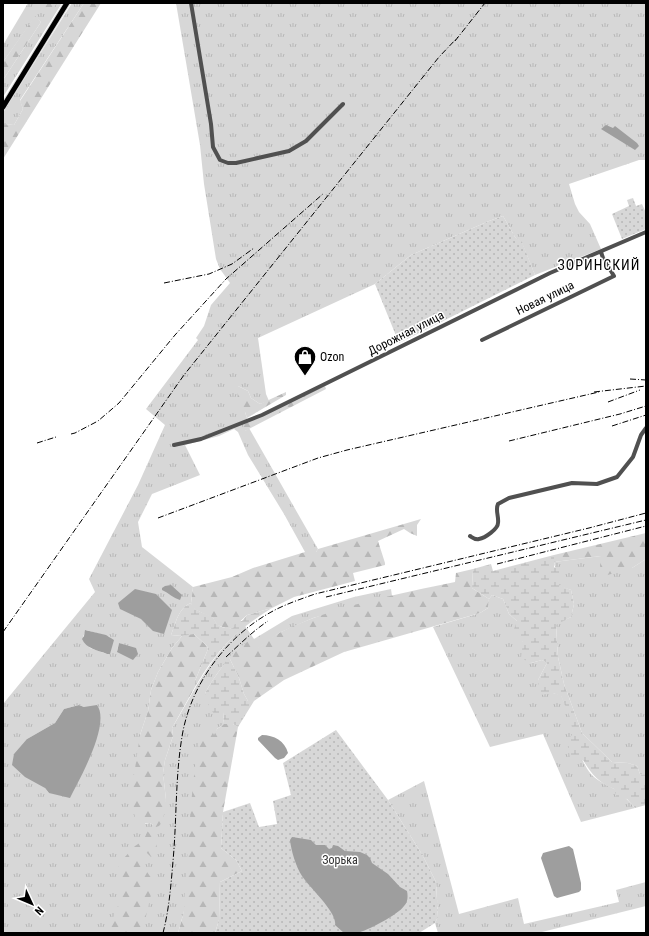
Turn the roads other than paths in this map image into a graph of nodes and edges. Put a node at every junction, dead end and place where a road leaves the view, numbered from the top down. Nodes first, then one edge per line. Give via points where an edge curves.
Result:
1 (67, 3) edge
2 (191, 3) edge
3 (343, 104) dead end
4 (3, 107) edge
5 (646, 232) edge
6 (601, 252) junction
7 (482, 340) dead end
8 (646, 428) edge
9 (174, 445) dead end
10 (470, 536) dead end

1 - 4 main road
2 - 3 street via 213,147 220,160 236,163 289,151 306,141
5 - 6 street, Дорожная улица
6 - 7 street, Новая улица via 614,276
6 - 9 street, Дорожная улица via 550,273 262,415 201,439
8 - 10 street via 633,457 617,477 597,484 572,483 510,498 498,504 496,508 497,527 480,539

